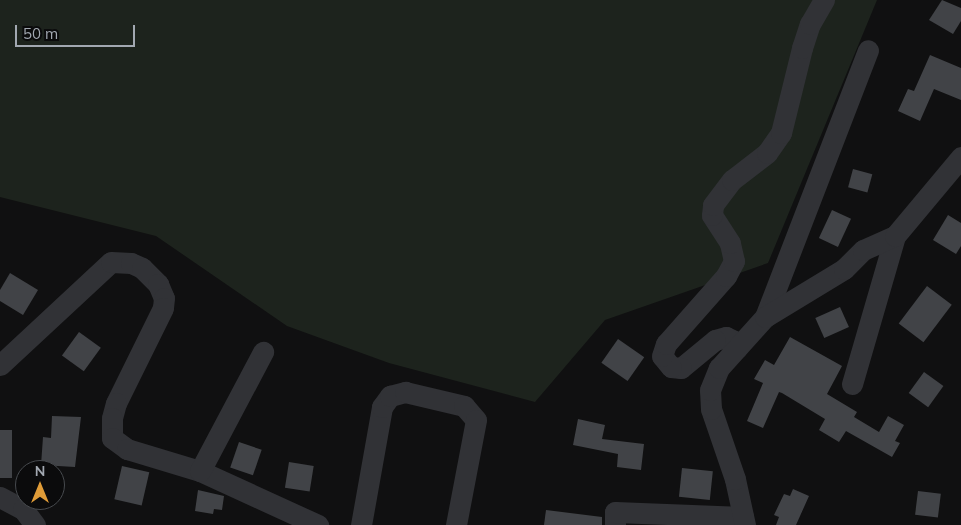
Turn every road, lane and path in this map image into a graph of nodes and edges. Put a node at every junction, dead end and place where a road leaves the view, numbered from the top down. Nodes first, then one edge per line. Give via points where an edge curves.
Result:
1 (824, 0) edge
2 (868, 50) dead end
3 (961, 157) edge
4 (895, 236) junction
5 (765, 317) junction
6 (737, 348) junction
7 (263, 352) dead end
8 (0, 364) edge
9 (852, 384) dead end
10 (200, 471) junction
11 (0, 497) edge
12 (744, 521) edge
13 (35, 525) edge
14 (318, 525) edge
15 (361, 525) edge
16 (456, 525) edge
17 (615, 525) edge

1 - 6 street via 810,24 802,48 781,133 767,153 732,180 714,205 712,216 730,243 734,261 726,276 666,344 662,356 670,367 681,368 716,340 726,337
2 - 5 street
3 - 4 street
4 - 5 street via 863,250 844,269
4 - 9 street
5 - 6 street
6 - 12 street via 719,368 710,390 712,409 735,479
7 - 10 street
8 - 10 street via 112,262 131,263 142,268 158,284 164,298 163,308 116,403 112,438 127,449
10 - 14 street
11 - 13 street via 23,509
12 - 17 street via 615,512
15 - 16 street via 382,407 390,396 405,392 464,406 476,420

